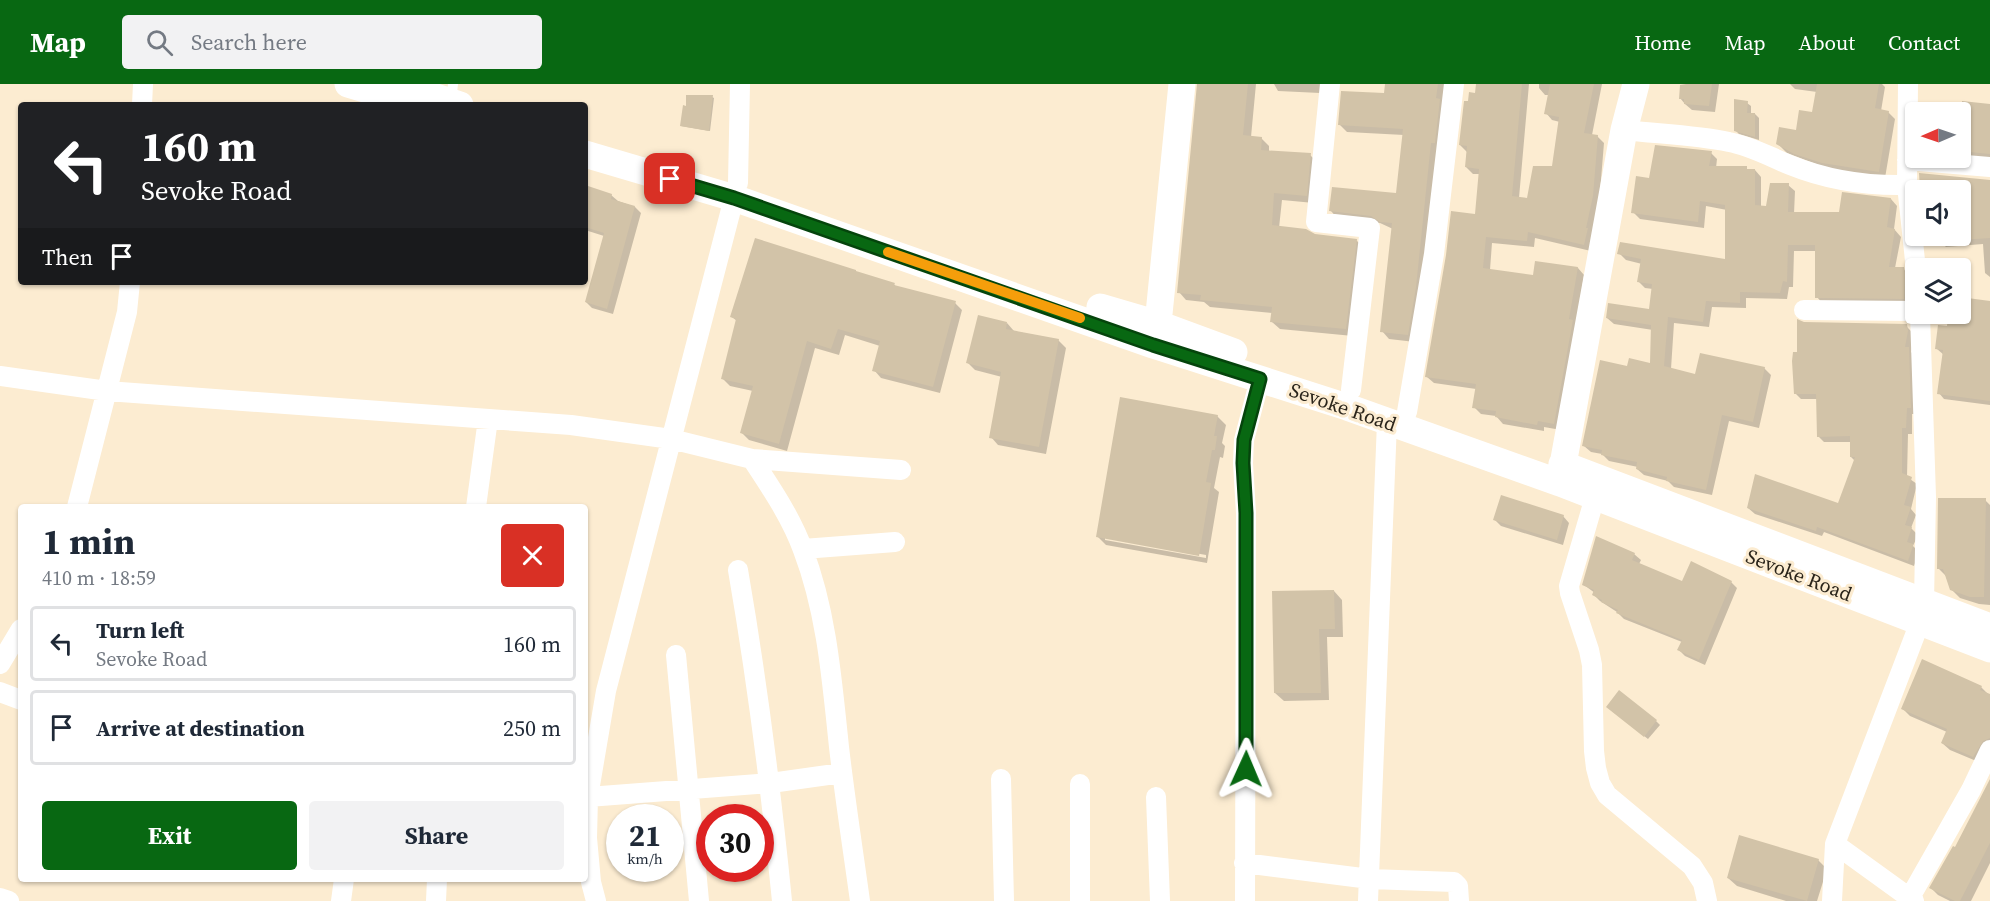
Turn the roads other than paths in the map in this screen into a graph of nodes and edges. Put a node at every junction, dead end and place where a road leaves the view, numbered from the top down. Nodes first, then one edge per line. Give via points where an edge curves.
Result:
1 (143, 84) edge
2 (348, 84) edge
3 (396, 84) edge
4 (740, 84) edge
5 (1182, 84) edge
6 (1330, 84) edge
7 (1454, 84) edge
8 (1636, 84) edge
9 (1908, 84) edge
10 (454, 97) edge
11 (142, 102) edge
12 (409, 102) edge
13 (1908, 102) edge
14 (1624, 130) junction
15 (588, 141) edge
16 (588, 155) edge
17 (1971, 165) edge
18 (1990, 167) edge
19 (1905, 184) edge
20 (736, 190) junction
21 (130, 285) edge
22 (1804, 310) dead end
23 (1905, 311) edge
24 (1920, 324) edge
25 (1156, 335) junction
26 (0, 376) edge
27 (1260, 379) junction
28 (1352, 390) junction
29 (107, 391) junction
30 (1397, 417) junction
31 (488, 418) junction
32 (670, 439) junction
33 (752, 459) junction
34 (901, 470) dead end
35 (1562, 474) junction
36 (1595, 497) junction
37 (78, 504) edge
38 (476, 504) edge
39 (895, 542) dead end
40 (803, 549) junction
41 (738, 570) dead end
42 (1922, 612) junction
43 (1990, 627) edge
44 (18, 634) edge
45 (1990, 649) edge
46 (676, 655) dead end
47 (0, 664) edge
48 (0, 692) edge
49 (18, 699) edge
50 (1990, 750) edge
51 (842, 773) junction
52 (1001, 779) dead end
53 (771, 783) junction
54 (1080, 784) dead end
55 (688, 790) junction
56 (588, 797) joint
57 (1156, 797) dead end
58 (1835, 844) junction
59 (588, 849) edge
60 (1244, 863) junction
61 (1370, 879) junction
62 (344, 882) edge
63 (437, 882) edge
64 (0, 898) edge
65 (1910, 900) edge
66 (9, 901) edge
67 (341, 901) edge
68 (436, 901) edge
69 (596, 901) edge
70 (699, 901) edge
71 (782, 901) edge
72 (860, 901) edge
73 (1004, 901) edge
74 (1080, 901) edge
75 (1160, 901) edge
76 (1245, 901) edge
77 (1368, 901) edge
78 (1459, 901) edge
79 (1707, 901) edge
80 (1832, 901) edge

1 - 11 street
2 - 12 main road
3 - 10 main road
4 - 20 street
5 - 25 main road
6 - 28 street via 1316,222 1370,228
7 - 30 street via 1434,254
8 - 14 main road
9 - 13 street
14 - 19 street via 1730,142 1790,166 1847,181
14 - 35 main road
15 - 20 main road, Sevoke Road
16 - 20 main road, Sevoke Road
17 - 18 street
20 - 25 main road, Sevoke Road
20 - 32 street
21 - 29 street via 127,312
22 - 23 street
24 - 42 street via 1926,497
25 - 27 main road, Sevoke Road
25 - 28 main road, Sevoke Road
26 - 29 street
27 - 30 main road, Sevoke Road
27 - 60 street via 1244,440 1243,463
28 - 30 main road, Sevoke Road
29 - 31 street
29 - 37 street
30 - 35 main road, Sevoke Road
30 - 61 street
31 - 32 street
31 - 38 street
32 - 33 street
32 - 56 street via 606,691
33 - 34 street
33 - 40 street via 781,503
35 - 36 main road, Sevoke Road
35 - 42 main road, Sevoke Road
36 - 42 main road, Sevoke Road
36 - 79 street via 1569,593 1592,665 1596,768 1607,795 1692,866 1703,883
39 - 40 street
40 - 51 street via 817,595 829,660
41 - 53 street
42 - 43 main road, Sevoke Road
42 - 45 main road, Sevoke Road
42 - 58 street
44 - 47 street
46 - 55 street
48 - 49 street
50 - 65 street
51 - 53 street
51 - 72 street
52 - 73 street
53 - 55 street
53 - 71 street
54 - 74 street
55 - 56 street
55 - 70 street
57 - 75 street
58 - 65 street
58 - 80 street
59 - 69 street
60 - 61 street
60 - 76 street
61 - 77 street
61 - 78 street via 1454,882
62 - 67 street
63 - 68 street
64 - 66 street

